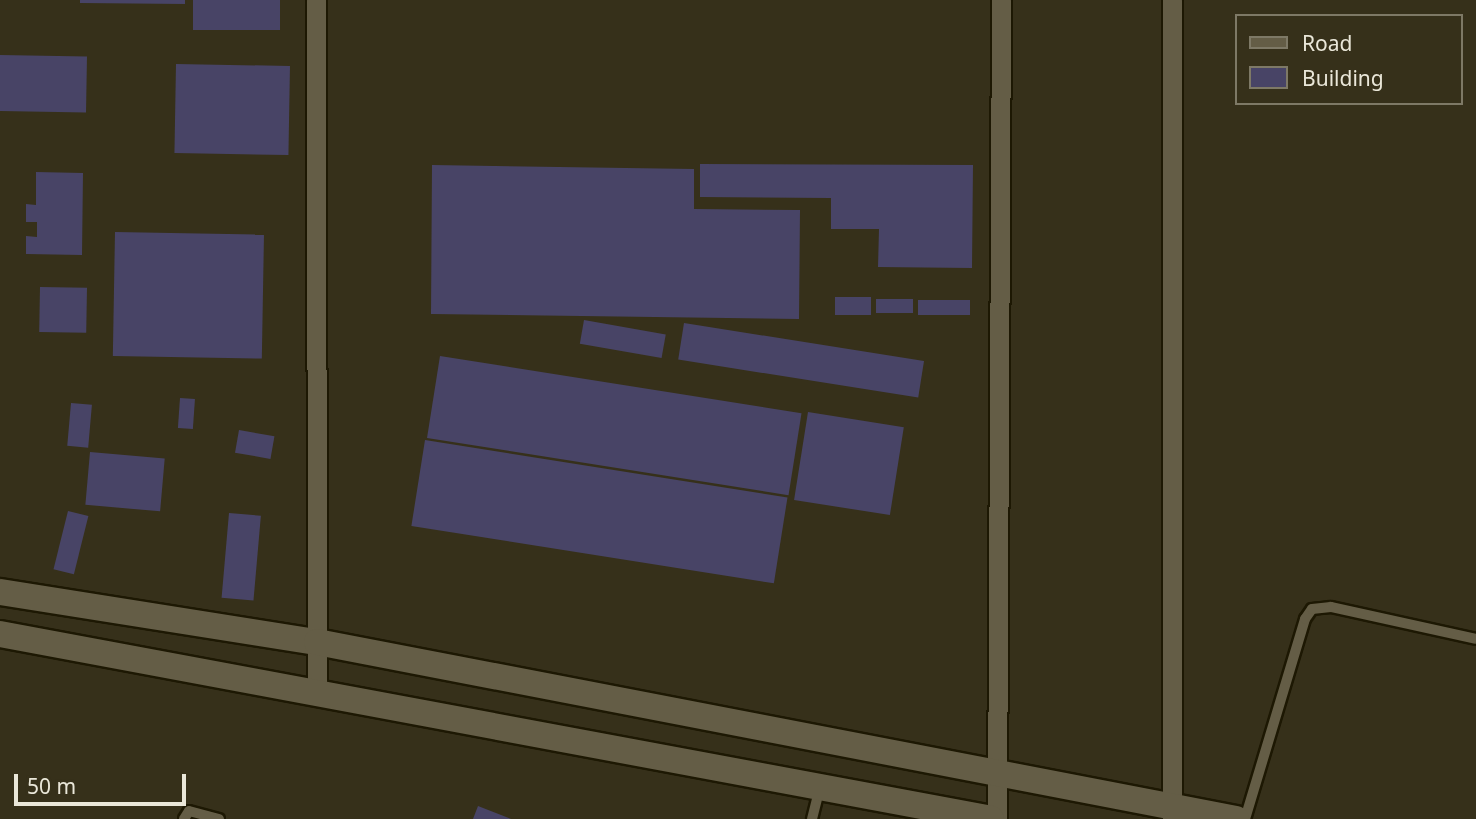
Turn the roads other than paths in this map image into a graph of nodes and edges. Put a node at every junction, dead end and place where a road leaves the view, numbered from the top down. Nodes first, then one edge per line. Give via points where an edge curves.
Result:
1 (316, 0) edge
2 (1001, 0) edge
3 (1172, 0) edge
4 (0, 592) edge
5 (0, 634) edge
6 (1476, 639) edge
7 (317, 642) junction
8 (317, 692) junction
9 (998, 774) junction
10 (820, 787) junction
11 (1172, 813) edge
12 (184, 819) edge
13 (219, 819) edge
14 (812, 819) edge
15 (991, 819) edge
16 (998, 819) edge
17 (1236, 819) edge
18 (1245, 819) edge

1 - 7 street
2 - 9 street
3 - 11 street
4 - 7 street
5 - 8 street
6 - 18 lane via 1331,607 1312,609 1305,619
7 - 8 street
7 - 9 street
8 - 10 street
9 - 11 street
9 - 16 street
10 - 14 lane
10 - 15 street
11 - 17 street
12 - 13 lane via 189,811

